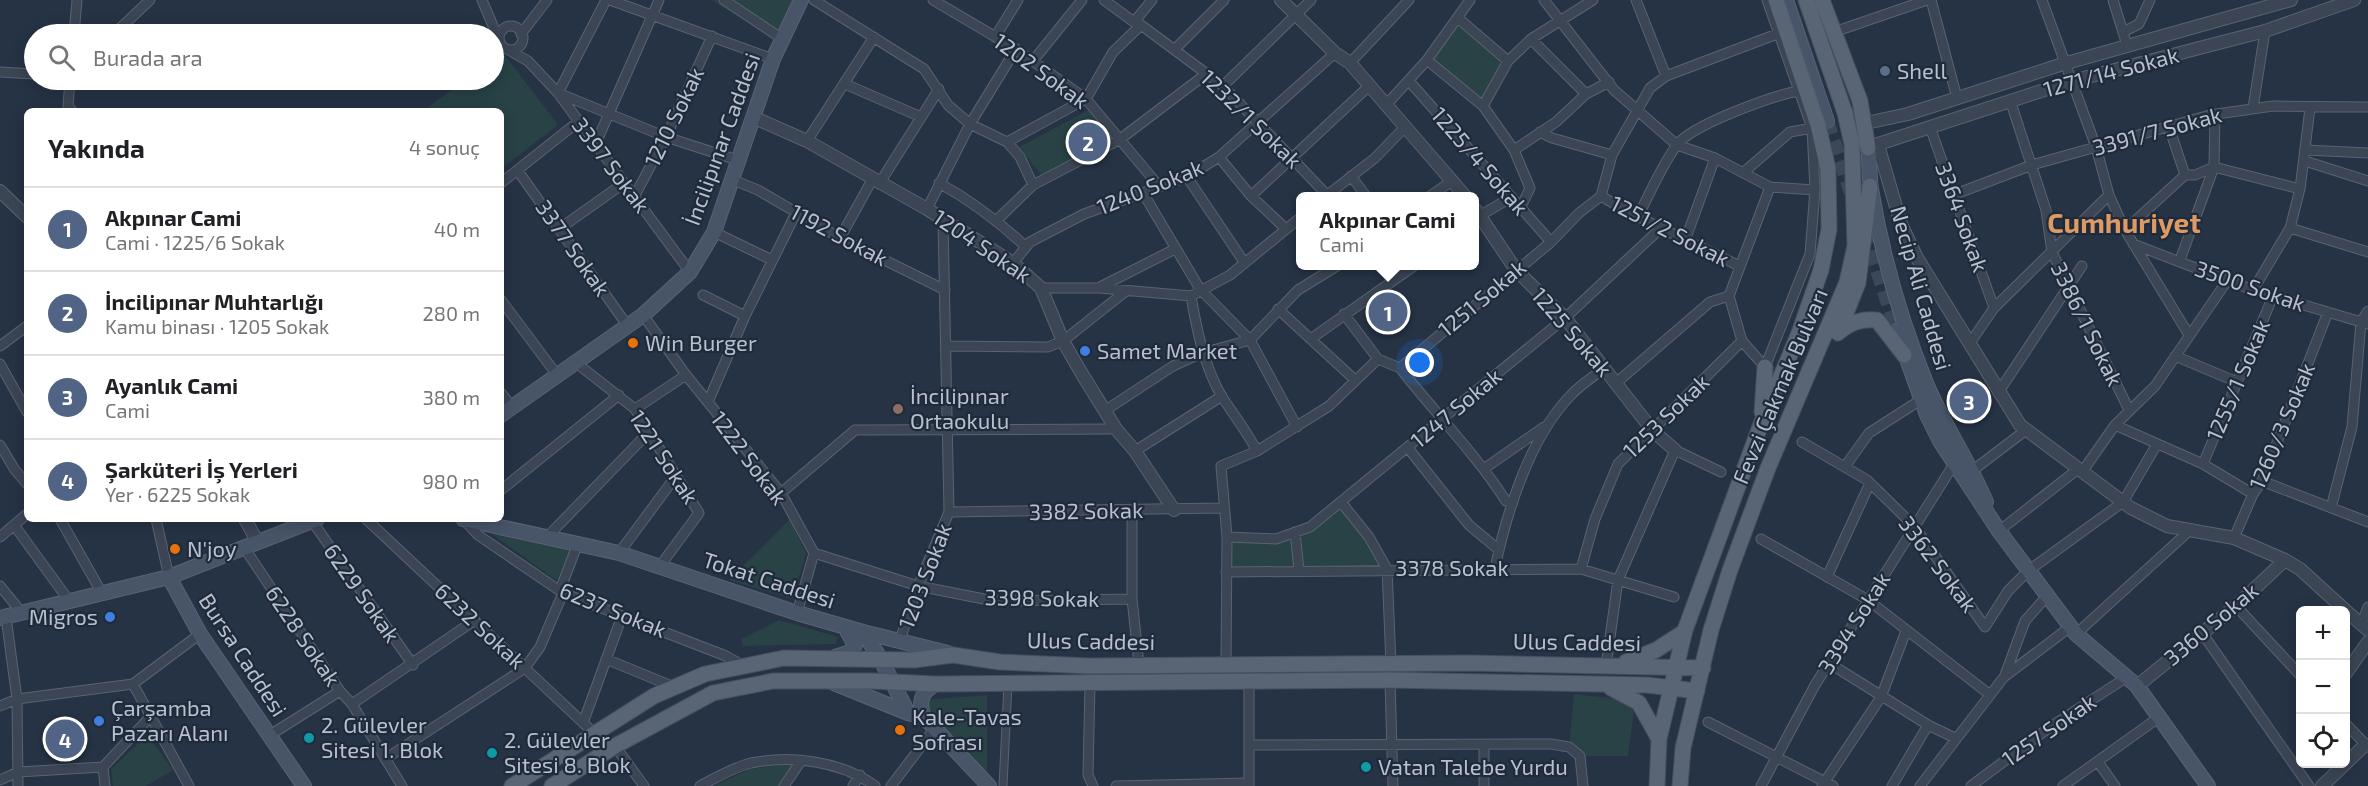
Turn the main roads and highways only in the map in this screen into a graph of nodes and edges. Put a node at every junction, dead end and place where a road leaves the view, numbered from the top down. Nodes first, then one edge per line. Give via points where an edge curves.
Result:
1 (801, 0) edge
2 (1776, 0) edge
3 (1786, 0) edge
4 (1806, 0) edge
5 (1821, 0) edge
6 (1827, 121) tunnel mouth
7 (1873, 146) joint
8 (1870, 186) junction
9 (1897, 332) tunnel mouth
10 (1838, 333) junction
11 (1904, 355) junction
12 (1814, 363) junction
13 (1765, 367) road end
14 (507, 411) edge
15 (1761, 424) junction
16 (1967, 474) junction
17 (305, 522) edge
18 (479, 522) edge
19 (169, 577) junction
20 (3, 617) edge
21 (845, 627) junction
22 (863, 632) junction
23 (1684, 632) junction
24 (953, 654) junction
25 (832, 658) junction
26 (880, 658) junction
27 (1609, 666) junction
28 (1675, 666) junction
29 (1703, 669) junction
30 (826, 680) junction
31 (891, 681) junction
32 (936, 684) junction
33 (1608, 686) junction
34 (1670, 687) junction
35 (1697, 691) junction
36 (908, 713) junction
37 (924, 717) junction
38 (1659, 739) junction
39 (304, 786) edge
40 (512, 786) edge
41 (552, 786) edge
42 (989, 786) edge
43 (1658, 786) edge
44 (1680, 786) edge
45 (2208, 786) edge

1 - 14 main road, İncilipınar Caddesi via 773,59 714,232 690,272 643,315
2 - 15 main road, Fevzi Çakmak Bulvarı via 1818,125 1828,169 1829,229 1821,270
3 - 6 main road
4 - 12 main road, Fevzi Çakmak Bulvarı via 1852,144 1855,246 1847,282
5 - 7 main road
7 - 8 main road, Necip Ali Caddesi
8 - 10 main road via 1858,283
8 - 16 main road, Necip Ali Caddesi via 1905,326
9 - 11 main road, Necip Ali Caddesi
10 - 11 main road via 1849,323 1877,320
10 - 12 main road
11 - 16 main road, Necip Ali Caddesi via 1927,415 1954,464
12 - 29 main road, Fevzi Çakmak Bulvarı via 1768,468 1730,570
13 - 15 main road
15 - 23 main road, Fevzi Çakmak Bulvarı
16 - 45 main road, Necip Ali Caddesi via 1999,531 2073,631 2132,681
17 - 19 main road
18 - 21 main road, Tokat Caddesi via 619,553
19 - 20 main road
19 - 39 main road, Bursa Caddesi via 200,634
21 - 22 main road, Tokat Caddesi
21 - 25 main road via 854,641 854,649
22 - 24 main road, Tokat Caddesi
22 - 26 main road
23 - 27 main road via 1656,650
23 - 28 main road, Fevzi Çakmak Bulvarı
24 - 26 main road, Ulus Caddesi via 914,660
24 - 27 main road, Ulus Caddesi via 1000,662 1090,666
25 - 26 main road, Ulus Caddesi
25 - 40 main road, Ulus Caddesi via 784,658 705,674 588,728
26 - 31 main road
27 - 28 main road, Ulus Caddesi
28 - 29 main road, Ulus Caddesi
28 - 34 main road, Fevzi Çakmak Bulvarı
29 - 35 main road, Fevzi Çakmak Bulvarı
30 - 31 main road, Ulus Caddesi
30 - 36 main road
30 - 41 main road, Ulus Caddesi via 773,681 713,693 615,746
31 - 32 main road, Ulus Caddesi
31 - 36 main road
32 - 33 main road, Ulus Caddesi via 1390,680
32 - 37 main road via 920,700
33 - 34 main road, Ulus Caddesi
33 - 38 main road via 1639,703
34 - 35 main road, Ulus Caddesi
34 - 38 main road, Fevzi Çakmak Bulvarı
35 - 44 main road, Fevzi Çakmak Bulvarı via 1683,748
36 - 37 main road
37 - 42 main road
38 - 43 main road, Fevzi Çakmak Bulvarı

